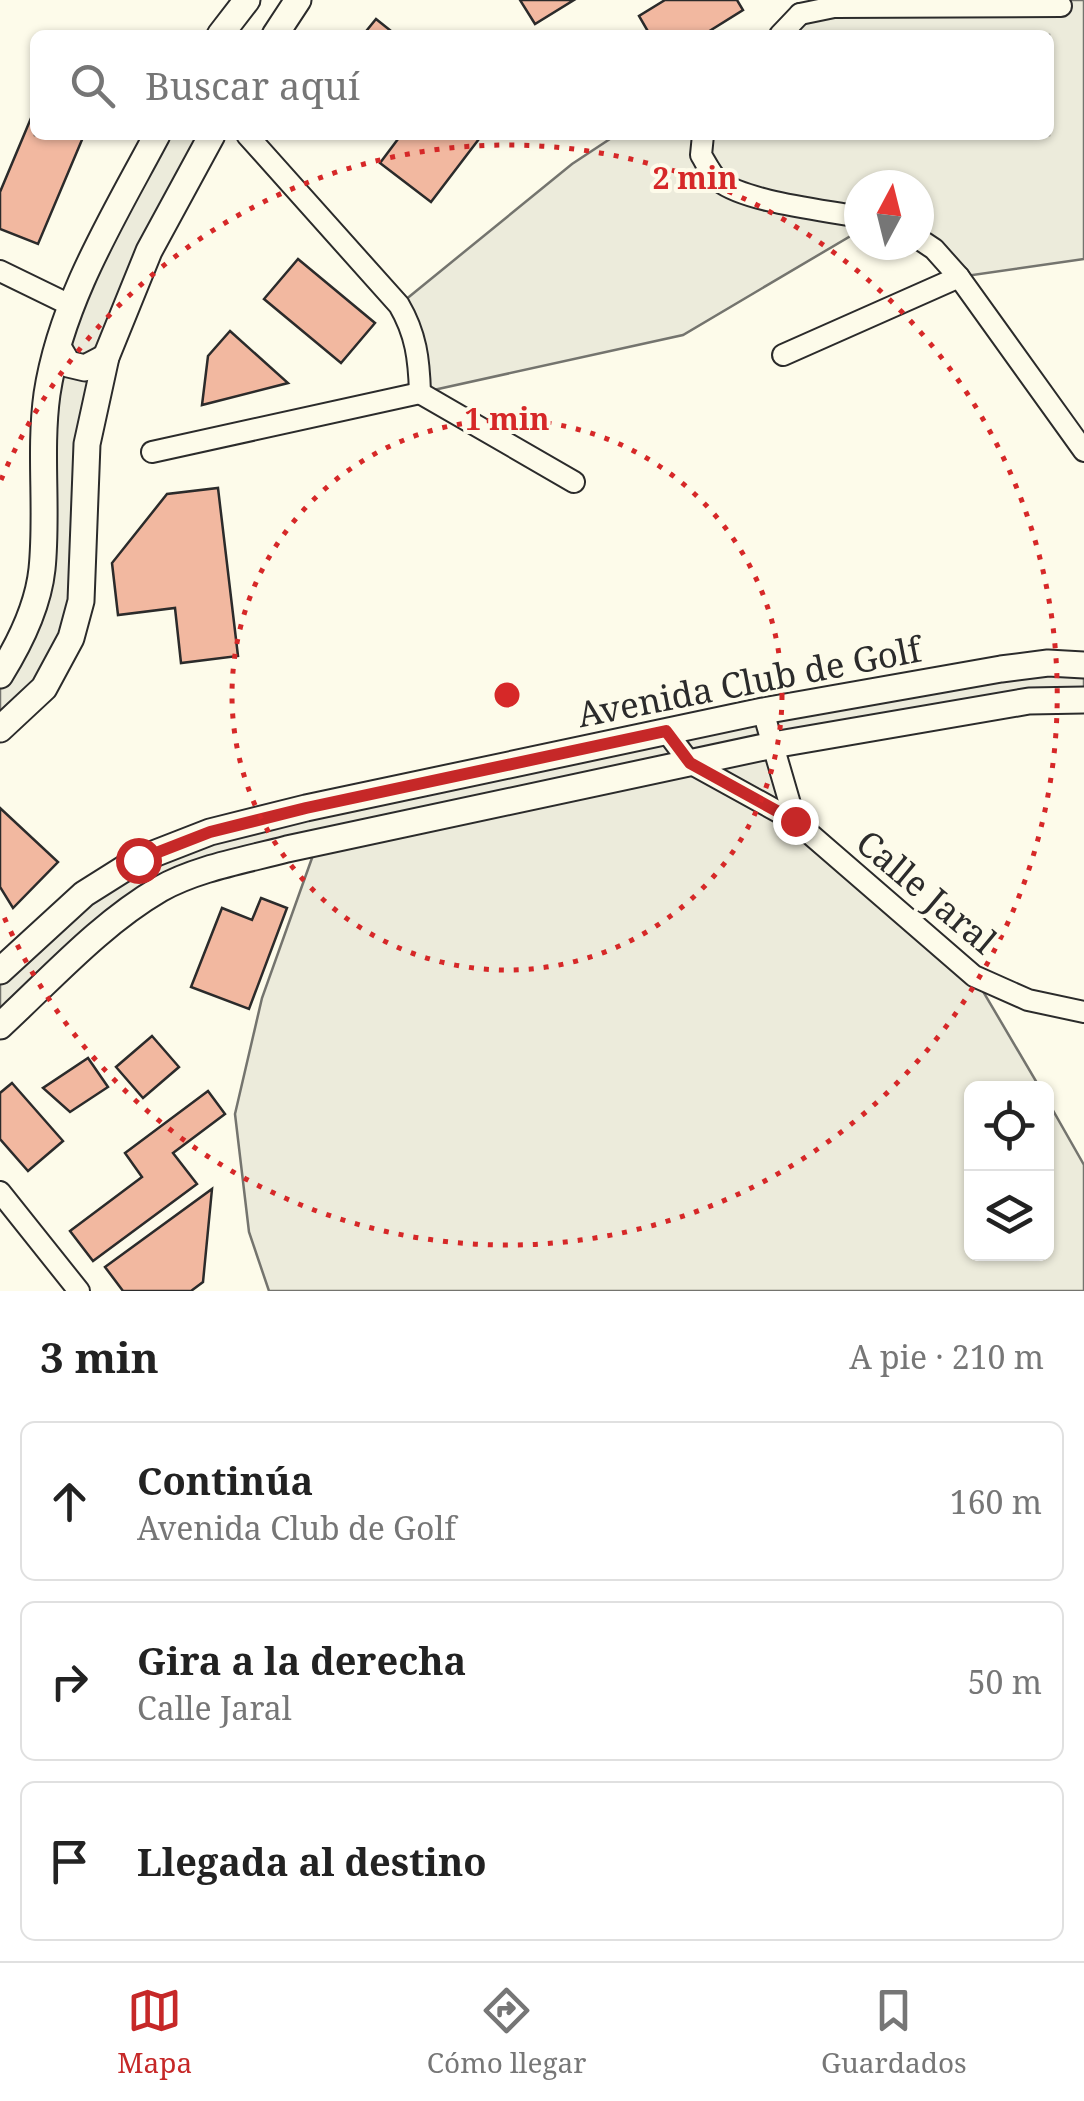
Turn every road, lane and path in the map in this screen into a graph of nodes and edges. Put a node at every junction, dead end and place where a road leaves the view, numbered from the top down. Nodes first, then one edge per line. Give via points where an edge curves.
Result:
1 (247, 0) edge
2 (298, 0) edge
3 (1061, 6) dead end
4 (796, 7) edge
5 (224, 30) edge
6 (277, 30) edge
7 (783, 30) edge
8 (154, 140) edge
9 (209, 140) edge
10 (252, 140) edge
11 (702, 140) edge
12 (844, 214) edge
13 (934, 250) edge
14 (0, 271) edge
15 (958, 277) junction
16 (72, 306) junction
17 (58, 347) junction
18 (783, 355) dead end
19 (106, 357) junction
20 (420, 394) junction
21 (152, 452) dead end
22 (1084, 452) edge
23 (574, 482) dead end
24 (1084, 665) edge
25 (0, 675) edge
26 (1084, 700) edge
27 (763, 712) junction
28 (0, 728) edge
29 (666, 731) junction
30 (773, 745) junction
31 (690, 763) junction
32 (795, 821) junction
33 (0, 971) edge
34 (1084, 1012) edge
35 (0, 1026) edge
36 (0, 1192) edge
37 (79, 1291) edge

1 - 5 street
2 - 6 street
3 - 4 street
4 - 7 street
8 - 16 street
9 - 19 street via 149,251
10 - 20 street via 400,304 414,329
11 - 12 street via 701,155 718,180 760,197
13 - 15 street
14 - 16 street
15 - 18 street
15 - 22 street
16 - 17 street
17 - 19 street via 68,364 85,368
17 - 25 street via 47,394 42,572 21,639
19 - 28 street via 87,444 81,601 71,638 44,688
20 - 21 street
20 - 23 street
24 - 27 street, Avenida Club de Golf via 1001,669
26 - 30 street, Avenida Club de Golf via 1029,701
27 - 29 street, Avenida Club de Golf
27 - 30 street
29 - 31 street, Calle Jaral
29 - 33 street, Avenida Club de Golf via 210,832 138,860 84,894
30 - 31 street, Avenida Club de Golf
30 - 32 street
31 - 32 street, Calle Jaral
31 - 35 street, Avenida Club de Golf via 287,849 163,888 111,923
32 - 34 street, Calle Jaral via 974,976 1028,1000
36 - 37 street

